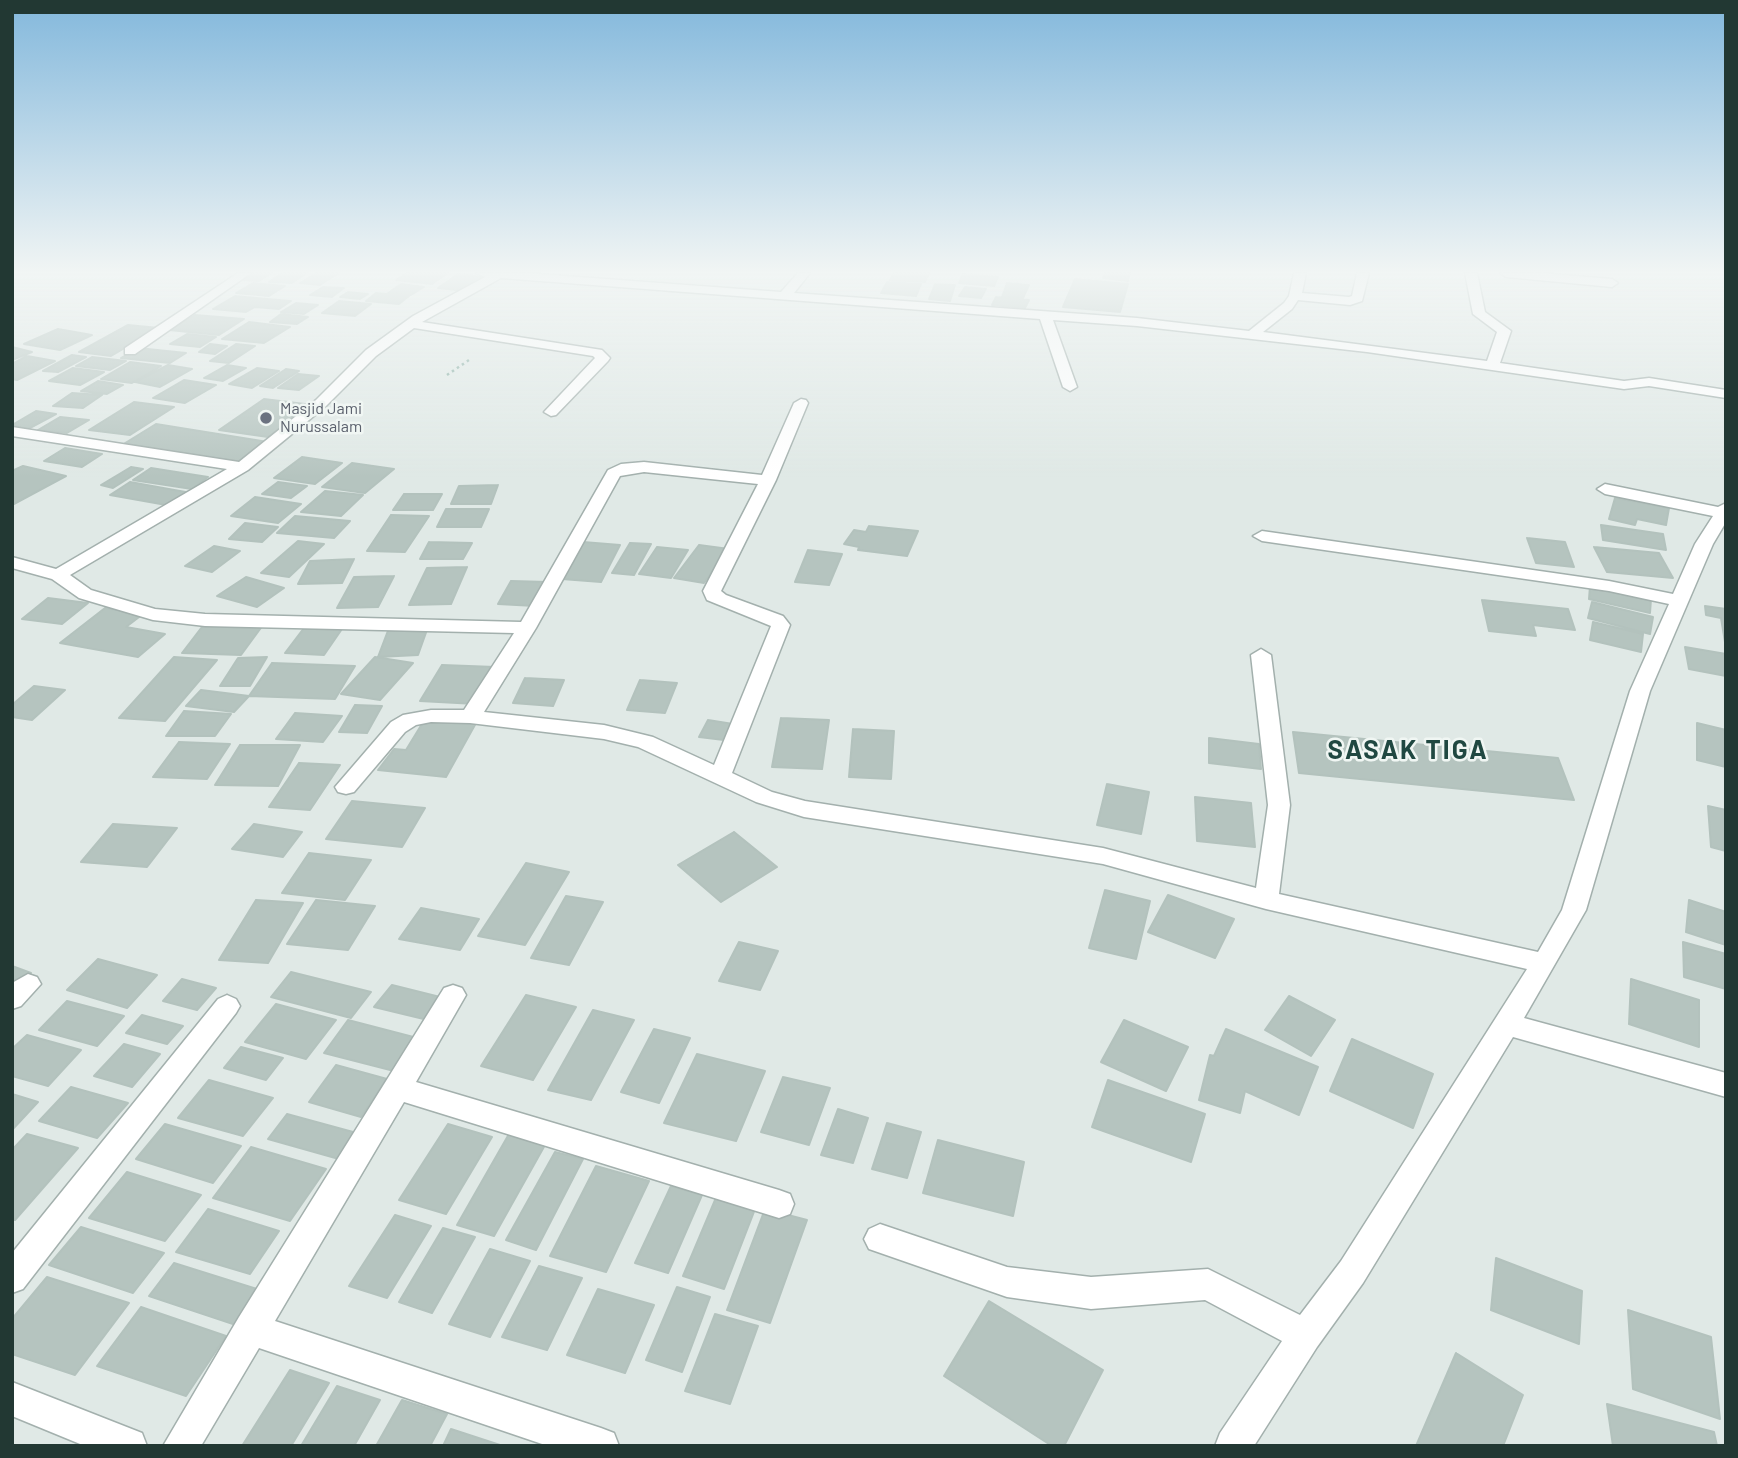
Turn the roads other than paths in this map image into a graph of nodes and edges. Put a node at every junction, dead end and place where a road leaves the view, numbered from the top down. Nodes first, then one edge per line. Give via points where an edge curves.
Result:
1 (145, 341) edge
2 (387, 341) edge
3 (520, 341) edge
4 (1054, 341) edge
5 (1305, 341) edge
6 (1501, 341) edge
7 (130, 351) dead end
8 (1492, 367) junction
9 (1070, 387) dead end
10 (1726, 394) edge
11 (801, 403) dead end
12 (551, 412) dead end
13 (12, 431) edge
14 (242, 467) junction
15 (768, 480) junction
16 (1605, 489) dead end
17 (1724, 511) edge
18 (1262, 536) dead end
19 (12, 562) edge
20 (58, 575) junction
21 (1679, 601) junction
22 (527, 628) junction
23 (1261, 655) dead end
24 (470, 718) junction
25 (720, 776) junction
26 (346, 787) dead end
27 (1266, 901) junction
28 (1543, 963) junction
29 (453, 995) dead end
30 (227, 1006) dead end
31 (1505, 1024) junction
32 (1726, 1085) edge
33 (397, 1088) junction
34 (779, 1204) dead end
35 (880, 1239) dead end
36 (12, 1279) edge
37 (251, 1329) junction
38 (1305, 1335) junction
39 (12, 1399) edge
40 (129, 1446) edge
41 (181, 1446) edge
42 (601, 1446) edge
43 (1233, 1446) edge

1 - 7 street
2 - 14 street
3 - 12 street via 597,353 603,358
4 - 9 street
5 - 8 street
6 - 8 street
8 - 10 street
11 - 15 street
13 - 14 street
14 - 20 street
15 - 22 street via 643,467 621,469
15 - 25 street via 712,591 719,599 781,625
16 - 17 street
17 - 21 street
18 - 21 street via 1609,586
19 - 20 street
20 - 22 street via 85,594 153,614 205,620
21 - 28 street via 1640,691 1574,910
22 - 24 street
23 - 27 street via 1279,805
24 - 25 street via 627,736
24 - 26 street via 410,720 398,727
25 - 27 street via 804,809 1103,856
27 - 28 street
28 - 31 street
29 - 33 street
30 - 36 street
31 - 32 street
31 - 38 street via 1352,1272
33 - 34 street
33 - 37 street
35 - 38 street via 1007,1282 1091,1293 1208,1284
37 - 41 street
37 - 42 street
38 - 43 street
39 - 40 street

